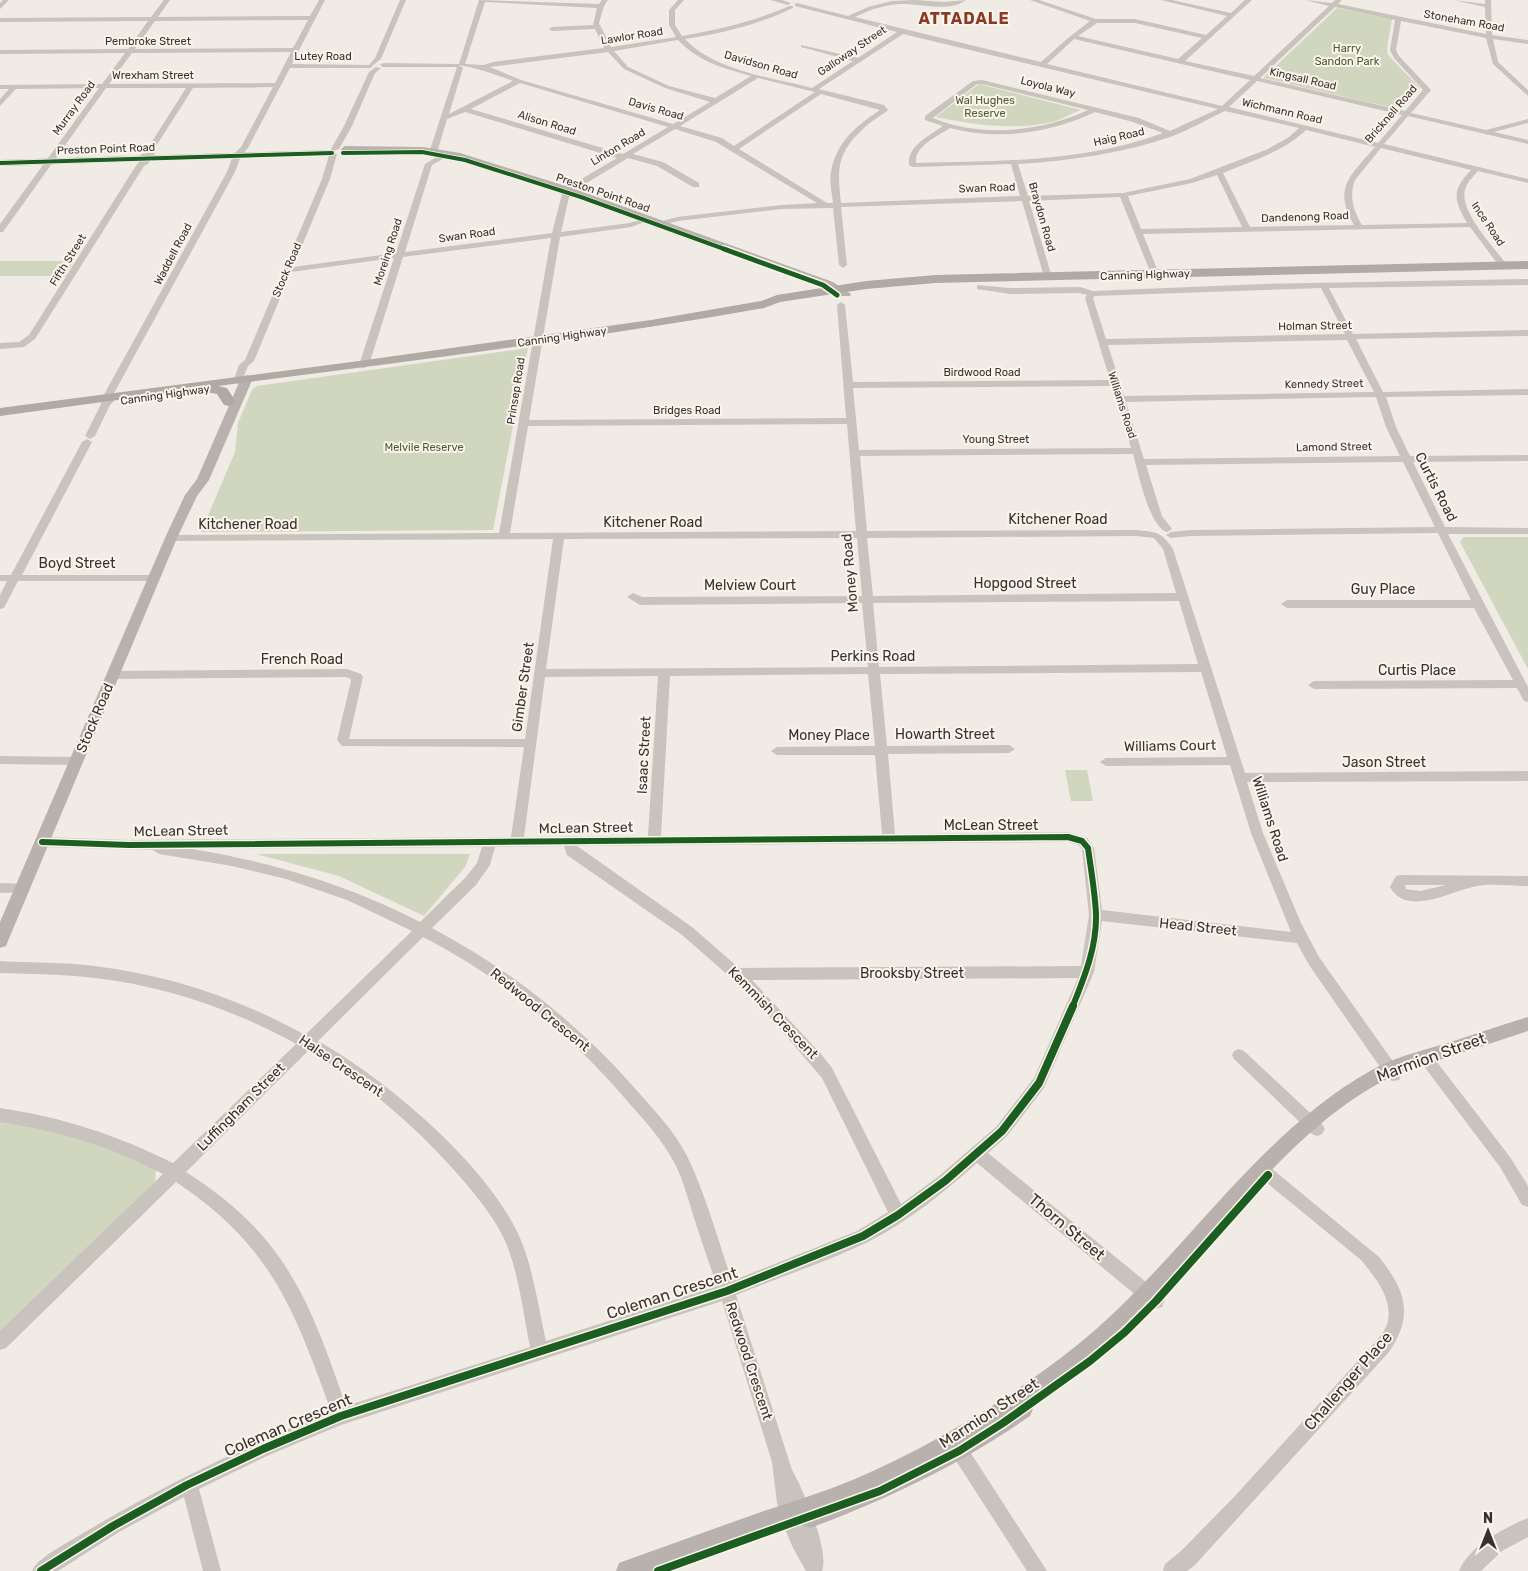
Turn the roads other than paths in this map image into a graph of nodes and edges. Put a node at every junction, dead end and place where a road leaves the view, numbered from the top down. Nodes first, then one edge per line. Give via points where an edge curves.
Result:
1 (6, 0) edge
2 (166, 0) edge
3 (322, 0) edge
4 (403, 0) edge
5 (483, 0) edge
6 (681, 0) edge
7 (773, 0) edge
8 (963, 0) edge
9 (1033, 0) edge
10 (1058, 0) edge
11 (1164, 0) edge
12 (1249, 0) edge
13 (1308, 0) edge
14 (1456, 0) edge
15 (603, 3) edge
16 (1336, 3) edge
17 (1488, 3) edge
18 (792, 4) edge
19 (0, 6) edge
20 (1050, 6) junction
21 (1231, 15) junction
22 (312, 18) junction
23 (848, 18) junction
24 (153, 19) junction
25 (1398, 19) junction
26 (0, 20) edge
27 (1095, 21) junction
28 (597, 27) junction
29 (552, 29) dead end
30 (902, 31) junction
31 (1489, 36) junction
32 (1074, 37) junction
33 (1207, 37) junction
34 (680, 38) junction
35 (1528, 42) edge
36 (803, 46) dead end
37 (295, 50) junction
38 (609, 50) junction
39 (129, 51) junction
40 (0, 52) edge
41 (859, 60) junction
42 (1179, 62) junction
43 (1042, 65) junction
44 (287, 66) junction
45 (375, 66) junction
46 (461, 66) junction
47 (483, 67) junction
48 (756, 76) junction
49 (1255, 79) junction
50 (519, 81) junction
51 (277, 85) junction
52 (104, 86) junction
53 (191, 86) junction
54 (0, 87) edge
55 (14, 87) junction
56 (817, 91) junction
57 (1527, 92) edge
58 (716, 100) junction
59 (0, 104) edge
60 (1223, 108) junction
61 (465, 110) junction
62 (1094, 110) junction
63 (1408, 114) junction
64 (446, 117) junction
65 (1528, 121) edge
66 (674, 126) junction
67 (949, 126) junction
68 (1304, 128) junction
69 (1486, 132) junction
70 (1171, 134) junction
71 (1528, 142) edge
72 (1379, 146) junction
73 (734, 149) junction
74 (338, 151) junction
75 (433, 152) junction
76 (240, 155) junction
77 (446, 155) junction
78 (625, 156) junction
79 (145, 158) junction
80 (50, 161) junction
81 (1014, 162) junction
82 (0, 163) edge
83 (1476, 169) junction
84 (1219, 172) junction
85 (1528, 182) edge
86 (696, 185) dead end
87 (568, 191) junction
88 (1122, 195) junction
89 (1025, 198) junction
90 (838, 204) junction
91 (825, 205) junction
92 (647, 220) junction
93 (660, 224) junction
94 (1473, 225) junction
95 (1359, 226) junction
96 (1247, 229) junction
97 (0, 230) edge
98 (1138, 232) junction
99 (556, 235) junction
100 (399, 256) junction
101 (843, 265) dead end
102 (1503, 265) junction
103 (1526, 267) edge
104 (287, 270) junction
105 (1155, 274) junction
106 (1048, 277) junction
107 (1259, 279) junction
108 (1528, 282) edge
109 (894, 286) junction
110 (1324, 286) junction
111 (980, 287) junction
112 (1092, 294) junction
113 (839, 295) junction
114 (1528, 332) edge
115 (1350, 336) junction
116 (538, 341) junction
117 (1102, 342) junction
118 (0, 346) edge
119 (361, 365) junction
120 (241, 382) junction
121 (1116, 383) junction
122 (848, 385) junction
123 (211, 389) junction
124 (1528, 392) edge
125 (1380, 394) junction
126 (109, 399) junction
127 (1121, 399) junction
128 (229, 402) junction
129 (0, 412) edge
130 (0, 417) edge
131 (852, 421) junction
132 (523, 423) junction
133 (1137, 451) junction
134 (854, 453) junction
135 (1528, 458) edge
136 (1406, 459) junction
137 (1140, 462) junction
138 (191, 495) junction
139 (1528, 531) edge
140 (1443, 532) junction
141 (862, 534) junction
142 (1164, 534) junction
143 (504, 536) junction
144 (559, 536) junction
145 (171, 538) junction
146 (0, 578) edge
147 (15, 578) junction
148 (154, 578) junction
149 (633, 597) dead end
150 (1183, 597) junction
151 (868, 599) junction
152 (1287, 604) dead end
153 (1478, 604) junction
154 (0, 606) edge
155 (1206, 668) junction
156 (874, 671) junction
157 (664, 672) junction
158 (541, 673) junction
159 (113, 675) junction
160 (1520, 684) junction
161 (1314, 686) dead end
162 (1528, 698) edge
163 (530, 743) junction
164 (1009, 749) dead end
165 (881, 750) junction
166 (777, 751) dead end
167 (0, 760) edge
168 (76, 761) junction
169 (1235, 761) junction
170 (1106, 762) dead end
171 (1528, 776) edge
172 (1241, 778) junction
173 (889, 838) junction
174 (568, 840) junction
175 (654, 840) junction
176 (490, 841) junction
177 (517, 841) junction
178 (1082, 841) joint
179 (41, 845) junction
180 (129, 845) junction
181 (1528, 881) edge
182 (1472, 882) dead end
183 (0, 888) edge
184 (23, 888) junction
185 (1096, 915) junction
186 (424, 928) junction
187 (1300, 938) junction
188 (0, 941) edge
189 (0, 967) edge
190 (1087, 972) junction
191 (738, 974) junction
192 (1528, 1024) edge
193 (1528, 1032) edge
194 (308, 1042) junction
195 (1239, 1055) dead end
196 (1427, 1060) junction
197 (1392, 1072) junction
198 (0, 1115) edge
199 (1313, 1126) junction
200 (978, 1154) junction
201 (176, 1172) junction
202 (1265, 1172) junction
203 (1528, 1200) edge
204 (898, 1215) junction
205 (727, 1291) junction
206 (1152, 1298) junction
207 (0, 1342) edge
208 (539, 1351) junction
209 (341, 1416) junction
210 (956, 1446) junction
211 (189, 1483) junction
212 (797, 1516) junction
213 (1528, 1527) edge
214 (815, 1569) edge
215 (1470, 1569) edge
216 (41, 1571) edge
217 (212, 1571) edge
218 (627, 1571) edge
219 (658, 1571) edge
220 (1038, 1571) edge
221 (1172, 1571) edge

1 - 19 street
2 - 24 street, Murray Road
3 - 22 street, Waddell Road
4 - 45 street, Stock Road
5 - 15 street
5 - 46 street
6 - 34 street, Davidson Road via 672,10 672,25
7 - 18 street, Wichmann Road
8 - 23 street via 952,4 889,3
9 - 20 street
10 - 20 street
11 - 21 street
12 - 21 street
13 - 16 street, Stoneham Road
14 - 17 street
15 - 28 street
16 - 25 street, Stoneham Road
16 - 49 street, Haig Road
17 - 31 street
18 - 23 street, Wichmann Road
18 - 34 street, Lawlor Road via 763,20 740,27
20 - 27 street
21 - 33 street
22 - 24 street
22 - 37 street, Waddell Road
23 - 30 street, Wichmann Road
24 - 26 street
24 - 39 street, Murray Road
25 - 31 street, Stoneham Road
25 - 63 street, Bricknell Road via 1393,50 1428,90
27 - 32 street
27 - 33 street via 1135,21
28 - 29 street
28 - 38 street
30 - 41 street, Galloway Street
30 - 43 street, Wichmann Road
31 - 35 street, Stoneham Road
31 - 57 street via 1494,63
32 - 42 street, Kingsall Road
32 - 43 street
33 - 42 street
34 - 38 street, Lawlor Road
34 - 48 street, Davidson Road via 692,52
36 - 41 street
37 - 39 street, Pembroke Street
37 - 44 street, Waddell Road
38 - 47 street, Lawlor Road
38 - 58 street via 626,68 667,87
39 - 40 street, Pembroke Street
39 - 52 street, Murray Road
41 - 56 street, Galloway Street
42 - 49 street, Kingsall Road
43 - 60 street, Wichmann Road
44 - 45 street, Lutey Road
44 - 51 street, Waddell Road
45 - 46 street, Lutey Road
45 - 74 street, Stock Road via 348,126 348,137
46 - 47 street, Davis Road
46 - 64 street
47 - 50 street, Davis Road
48 - 56 street, Davidson Road
48 - 58 street, Linton Road
49 - 60 street, Haig Road
49 - 63 street, Kingsall Road
50 - 61 street
50 - 66 street, Davis Road
51 - 53 street, Wrexham Street
51 - 76 street, Waddell Road
52 - 53 street, Wrexham Street
52 - 55 street, Wrexham Street
52 - 80 street, Murray Road
53 - 79 street, Fifth Street
54 - 55 street, Wrexham Street
55 - 59 street
56 - 73 street, Galloway Street
56 - 90 street, Davidson Road via 884,110 861,126 842,147 834,173
58 - 66 street, Linton Road
60 - 68 street, Wichmann Road
60 - 70 street, Haig Road
61 - 64 street
61 - 78 street, Alison Road
62 - 67 street via 1055,126 1019,130
62 - 67 street, Loyola Way via 975,82 928,118
62 - 70 street, Loyola Way via 1136,120
63 - 69 street, Kingsall Road
63 - 72 street, Bricknell Road
64 - 75 street
65 - 69 street
66 - 73 street, Davis Road via 719,140
66 - 78 street, Linton Road
67 - 81 street, Haig Road via 919,146 912,157 913,165
68 - 72 street, Wichmann Road
68 - 84 street, Swan Road via 1271,151
69 - 71 street, Kingsall Road
70 - 81 street, Haig Road via 1115,150
72 - 83 street, Wichmann Road
72 - 95 street, Bricknell Road via 1351,179 1347,189 1348,209
73 - 91 street, Davis Road
74 - 75 main road, Preston Point Road
74 - 76 main road, Preston Point Road
74 - 104 street, Stock Road
75 - 77 main road, Preston Point Road
75 - 87 main road, Preston Point Road via 457,155
76 - 79 main road, Preston Point Road
76 - 126 street, Waddell Road
77 - 87 main road, Preston Point Road
77 - 100 street, Moreing Road via 429,164
78 - 86 street, Alison Road via 660,164
78 - 87 street, Linton Road
79 - 80 main road, Preston Point Road
79 - 118 street, Fifth Street via 32,337 21,345
80 - 82 main road, Preston Point Road
80 - 97 street, Murray Road
81 - 89 street, Braydon Road
83 - 85 street, Wichmann Road
83 - 94 street, Ince Road via 1460,188 1459,199
84 - 88 street, Swan Road via 1192,181
84 - 96 street
87 - 92 main road, Preston Point Road
87 - 99 street, Prinsep Road
88 - 89 street, Swan Road
88 - 98 street
89 - 90 street, Swan Road
89 - 106 street, Braydon Road
90 - 91 street, Swan Road
90 - 101 street
91 - 93 street, Swan Road via 763,208
92 - 93 main road, Preston Point Road
92 - 99 street, Swan Road via 631,226
93 - 113 main road, Preston Point Road via 823,285
94 - 95 street, Dandenong Road
94 - 102 street, Ince Road
95 - 96 street, Dandenong Road
96 - 98 street, Dandenong Road
98 - 105 street
99 - 100 street, Swan Road
99 - 116 street, Prinsep Road
100 - 104 street, Swan Road
100 - 119 street, Moreing Road
102 - 103 highway, Canning Highway
102 - 107 highway, Canning Highway
103 - 107 highway, Canning Highway
104 - 120 street, Stock Road via 250,361 244,365
105 - 106 highway, Canning Highway
105 - 107 highway, Canning Highway
106 - 109 highway, Canning Highway
107 - 110 street, Canning Highway
107 - 111 highway, Canning Highway
107 - 112 street, Canning Highway
108 - 110 street, Canning Highway
109 - 111 highway, Canning Highway
109 - 113 highway, Canning Highway
110 - 115 street, Curtis Road
111 - 112 street, Canning Highway via 1010,291 1080,290
112 - 117 street, Williams Road via 1089,298
113 - 116 highway, Canning Highway
113 - 122 street, Money Road
114 - 115 street, Holman Street
115 - 117 street, Holman Street
115 - 125 street, Curtis Road
116 - 119 highway, Canning Highway
116 - 132 street, Prinsep Road
117 - 121 street, Williams Road
119 - 120 highway, Canning Highway
120 - 123 highway, Canning Highway
120 - 126 highway, Canning Highway
120 - 128 main road, Stock Road
120 - 138 main road, Stock Road via 203,480
121 - 122 street, Birdwood Road
121 - 127 street, Williams Road
122 - 131 street, Money Road
123 - 126 highway, Canning Highway
123 - 128 highway via 222,391
124 - 125 street, Kennedy Street
125 - 127 street, Kennedy Street
125 - 136 street, Curtis Road
126 - 129 highway, Canning Highway
126 - 130 highway, Canning Highway
126 - 147 street, Waddell Road
127 - 133 street, Williams Road
128 - 138 main road, Stock Road via 192,485
131 - 132 street, Bridges Road
131 - 134 street, Money Road
132 - 143 street, Prinsep Road
133 - 134 street, Young Street
133 - 137 street, Williams Road
134 - 141 street, Money Road
135 - 136 street, Lamond Street
136 - 137 street, Lamond Street
136 - 140 street, Curtis Road
137 - 142 street, Williams Road
138 - 145 main road, Stock Road
139 - 140 street, Kitchener Road
140 - 142 street, Kitchener Road
140 - 153 street, Curtis Road
141 - 142 street, Kitchener Road
141 - 144 street, Kitchener Road
141 - 151 street, Money Road
142 - 150 street, Williams Road
143 - 144 street, Kitchener Road
143 - 145 street, Kitchener Road
144 - 158 street, Gimber Street
145 - 148 main road, Stock Road
146 - 147 street, Boyd Street
147 - 148 street, Boyd Street
147 - 154 street, Waddell Road
148 - 159 main road, Stock Road
149 - 151 street, Melview Court via 640,600
150 - 151 street, Hopgood Street
150 - 155 street, Williams Road
151 - 156 street, Money Road
152 - 153 street, Guy Place
153 - 160 street, Curtis Road
155 - 156 street, Perkins Road
155 - 169 street, Williams Road
156 - 157 street, Perkins Road
156 - 165 street, Money Road
157 - 158 street, Perkins Road
157 - 175 street, Isaac Street
158 - 163 street, Gimber Street
159 - 163 street, French Road via 347,674 357,677 357,681 343,740 346,743
159 - 168 main road, Stock Road
160 - 161 street, Curtis Place
160 - 162 street, Curtis Road
163 - 177 street, Gimber Street
164 - 165 street, Howarth Street
165 - 166 street, Money Place
165 - 173 street, Money Road
167 - 168 street
168 - 179 main road, Stock Road
169 - 170 street, Williams Court
169 - 172 street, Williams Road
171 - 172 street, Jason Street
172 - 187 street, Williams Road via 1264,851
173 - 175 street, McLean Street
173 - 178 street, McLean Street via 1068,837
174 - 175 street, McLean Street
174 - 177 street, McLean Street
174 - 191 street, Kemmish Crescent via 572,851 688,931
176 - 177 street, McLean Street
176 - 180 street, McLean Street
176 - 186 street, Luffingham Street via 487,858 478,873
178 - 185 street, Coleman Crescent via 1090,855
179 - 180 street, McLean Street
179 - 184 main road, Stock Road
180 - 186 street, Redwood Crescent via 240,862 301,878
181 - 182 street
183 - 184 street
184 - 188 main road, Stock Road
185 - 187 street, Head Street
185 - 190 street, Coleman Crescent
186 - 194 street, Luffingham Street
186 - 205 street, Redwood Crescent via 536,1004 592,1052 628,1089 677,1152
187 - 197 street, Williams Road
189 - 194 street, Halse Crescent via 108,974 187,991 240,1009
190 - 191 street, Brooksby Street
190 - 200 street, Coleman Crescent via 1038,1083 1002,1131
191 - 204 street, Kemmish Crescent via 827,1074
192 - 196 main road, Marmion Street
193 - 196 main road, Marmion Street
194 - 201 street, Luffingham Street
194 - 208 street, Halse Crescent via 413,1118 476,1184 512,1238
195 - 199 street
196 - 197 main road, Marmion Street
196 - 203 street via 1505,1162
197 - 199 main road, Marmion Street via 1346,1095
198 - 201 street via 32,1118 97,1135
199 - 202 main road, Marmion Street
200 - 204 street, Coleman Crescent
200 - 206 street, Thorn Street
201 - 207 street, Luffingham Street
201 - 209 street via 208,1194 268,1255 292,1291
202 - 206 main road, Marmion Street
202 - 221 street, Challenger Place via 1380,1269 1394,1301 1394,1330 1240,1503
204 - 205 street, Coleman Crescent via 863,1236
205 - 208 street, Coleman Crescent
205 - 212 street, Redwood Crescent via 785,1476 784,1494
206 - 210 main road, Marmion Street via 1125,1332 1090,1361 1003,1423
208 - 209 street, Coleman Crescent
209 - 211 street, Coleman Crescent
210 - 212 main road, Marmion Street via 880,1491
210 - 220 street
211 - 216 street, Coleman Crescent via 120,1520
211 - 217 street
212 - 214 street, Redwood Crescent via 803,1551
212 - 218 main road, Marmion Street
212 - 219 main road, Marmion Street
213 - 215 street via 1494,1544

